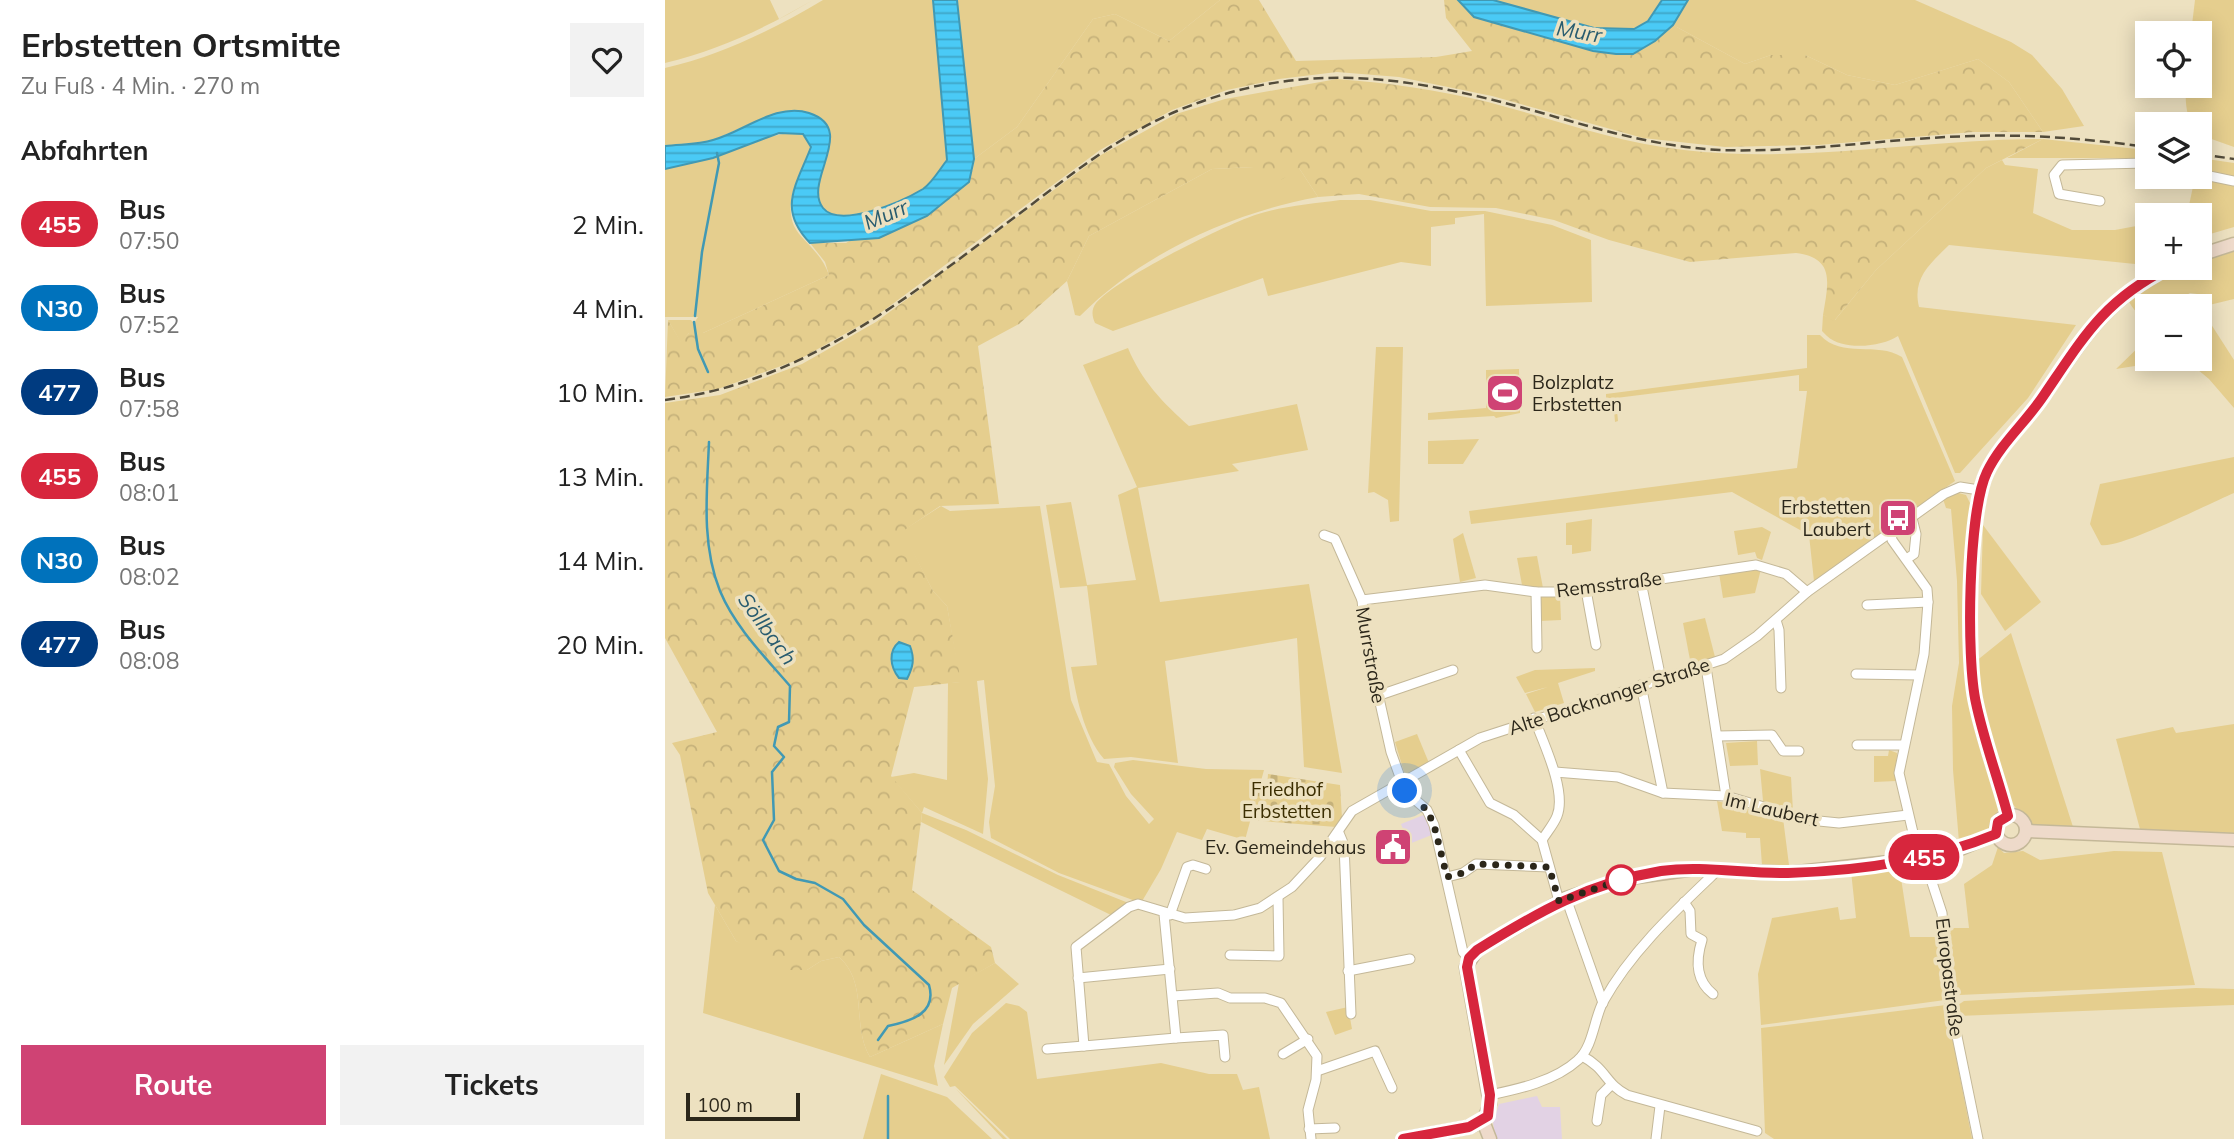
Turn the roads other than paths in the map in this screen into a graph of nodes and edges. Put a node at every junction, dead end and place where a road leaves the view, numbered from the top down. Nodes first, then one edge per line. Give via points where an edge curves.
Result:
1 (2135, 163) edge
2 (2212, 176) edge
3 (2234, 181) edge
4 (2100, 201) dead end
5 (2234, 244) edge
6 (2212, 251) edge
7 (2149, 280) edge
8 (1979, 490) junction
9 (1912, 518) junction
10 (1891, 532) junction
11 (1324, 535) dead end
12 (1907, 558) junction
13 (1641, 582) junction
14 (1585, 590) junction
15 (1536, 592) junction
16 (1807, 592) junction
17 (1362, 600) junction
18 (1928, 602) junction
19 (1867, 604) dead end
20 (1776, 620) junction
21 (1596, 645) dead end
22 (1537, 648) dead end
23 (1706, 667) junction
24 (1453, 670) dead end
25 (1856, 674) dead end
26 (1919, 675) junction
27 (1661, 680) junction
28 (1641, 685) junction
29 (1781, 688) dead end
30 (1377, 696) junction
31 (1534, 718) junction
32 (1717, 736) junction
33 (1857, 745) dead end
34 (1902, 745) junction
35 (1459, 750) junction
36 (1799, 751) dead end
37 (1555, 772) junction
38 (1402, 785) junction
39 (1663, 793) junction
40 (1726, 796) junction
41 (1908, 815) junction
42 (2008, 816) junction
43 (2026, 831) junction
44 (1339, 833) junction
45 (1996, 834) junction
46 (1542, 840) junction
47 (2234, 840) edge
48 (1921, 858) junction
49 (1549, 867) junction
50 (1206, 869) dead end
51 (1719, 870) junction
52 (1447, 877) junction
53 (1278, 898) junction
54 (1563, 899) junction
55 (1684, 902) junction
56 (1167, 914) junction
57 (1230, 955) dead end
58 (1469, 958) junction
59 (1410, 959) dead end
60 (1170, 969) junction
61 (1348, 971) junction
62 (1078, 978) junction
63 (1713, 994) dead end
64 (1173, 996) junction
65 (1603, 1003) junction
66 (1351, 1014) dead end
67 (1176, 1038) junction
68 (1308, 1039) junction
69 (1084, 1046) junction
70 (1047, 1049) dead end
71 (1283, 1054) dead end
72 (1582, 1056) junction
73 (1224, 1057) dead end
74 (1317, 1071) junction
75 (1611, 1085) junction
76 (1392, 1088) dead end
77 (1490, 1095) junction
78 (1660, 1106) junction
79 (1483, 1121) junction
80 (1597, 1121) dead end
81 (1335, 1128) dead end
82 (1758, 1131) dead end
83 (1310, 1134) edge
84 (1403, 1139) edge
85 (1490, 1139) edge
86 (1656, 1139) edge
87 (1978, 1139) edge

1 - 4 street via 2062,165 2055,175 2059,194
2 - 3 street
5 - 6 street
7 - 8 street via 2114,303 2087,330 2044,397 1988,469
8 - 9 street, Alte Backnanger Straße via 1952,489
8 - 42 street via 1973,678 1982,729
9 - 10 street, Alte Backnanger Straße
9 - 12 street via 1916,546
10 - 12 street
10 - 16 street, Alte Backnanger Straße
11 - 17 street, Murrstraße via 1335,539
12 - 18 street via 1927,589
13 - 14 street, Remsstraße
13 - 16 street, Remsstraße via 1756,565 1786,574
13 - 27 street
14 - 15 street, Remsstraße
14 - 21 street
15 - 17 street, Remsstraße via 1485,585
15 - 22 street
16 - 20 street, Alte Backnanger Straße
17 - 30 street, Murrstraße
18 - 19 street
18 - 26 street, Europastraße
20 - 23 street, Alte Backnanger Straße via 1737,651
20 - 29 street
23 - 27 street, Alte Backnanger Straße
23 - 32 street
24 - 30 street
25 - 26 street
26 - 34 street, Europastraße
27 - 28 street, Alte Backnanger Straße
28 - 31 street, Alte Backnanger Straße
28 - 39 street
30 - 38 street, Murrstraße
31 - 35 street, Alte Backnanger Straße
31 - 37 street
32 - 36 street via 1772,735 1783,751
32 - 40 street
33 - 34 street
34 - 41 street, Europastraße via 1899,773
35 - 38 street, Alte Backnanger Straße
35 - 46 street via 1490,803 1514,815
37 - 39 street, Im Laubert via 1618,777
37 - 46 street via 1558,814
38 - 44 street, Alte Backnanger Straße via 1352,811
38 - 52 street via 1427,810
39 - 40 street, Im Laubert
40 - 41 street, Im Laubert via 1809,820 1839,823
41 - 48 street, Europastraße
42 - 43 street via 2021,819
42 - 45 street via 1998,822
43 - 45 street via 2022,840 2012,845
43 - 47 street
44 - 53 street
44 - 61 street
45 - 48 street
46 - 49 street
48 - 51 street via 1789,873
48 - 87 street, Europastraße via 1942,913 1949,1002
49 - 52 street via 1476,864
49 - 54 street
50 - 56 street via 1187,867
51 - 54 street via 1662,871
51 - 55 street
52 - 58 street via 1463,952
53 - 56 street via 1234,915
53 - 57 street via 1279,956
54 - 58 street
54 - 65 street
55 - 63 street via 1690,911 1691,934 1702,940 1696,962 1706,989
55 - 65 street via 1628,965
56 - 60 street
56 - 62 street via 1138,904 1076,947
58 - 77 street
59 - 61 street
60 - 62 street
60 - 64 street
61 - 66 street
62 - 69 street
64 - 67 street
64 - 68 street via 1218,993 1276,1001
65 - 72 street
67 - 69 street
67 - 73 street via 1223,1035
68 - 71 street
68 - 74 street via 1317,1056
69 - 70 street
72 - 75 street via 1599,1065
72 - 77 street via 1557,1076
74 - 76 street via 1375,1051
74 - 83 street via 1309,1097
75 - 78 street
75 - 80 street via 1601,1095
77 - 79 street via 1490,1109
78 - 82 street
78 - 86 street
79 - 84 street
79 - 85 street
81 - 83 street

